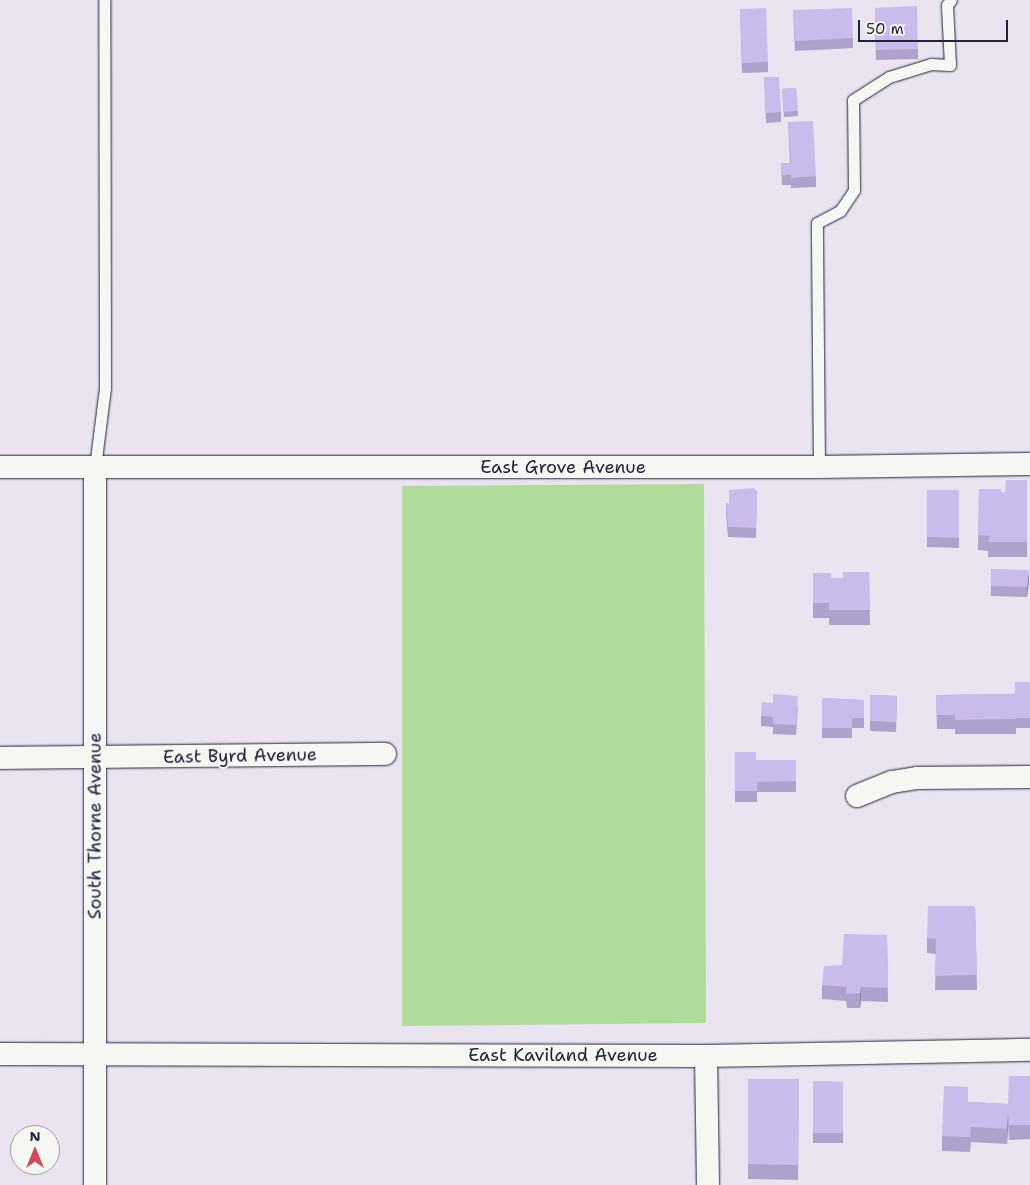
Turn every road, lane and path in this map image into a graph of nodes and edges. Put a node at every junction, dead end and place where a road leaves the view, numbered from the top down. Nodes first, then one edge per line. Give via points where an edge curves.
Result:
1 (104, 0) edge
2 (945, 2) edge
3 (1030, 464) edge
4 (96, 466) junction
5 (0, 467) edge
6 (819, 467) junction
7 (385, 754) dead end
8 (96, 757) junction
9 (0, 758) edge
10 (1030, 777) edge
11 (857, 796) dead end
12 (1030, 1050) edge
13 (0, 1054) edge
14 (95, 1054) junction
15 (706, 1056) junction
16 (95, 1185) edge
17 (708, 1185) edge

1 - 4 lane via 105,388
2 - 6 lane via 950,65 931,64 889,77 853,100 854,190 840,211 817,223
3 - 6 street, East Grove Avenue
4 - 5 street, East Grove Avenue
4 - 6 street, East Grove Avenue
4 - 8 street, South Thorne Avenue
7 - 8 street, East Byrd Avenue
8 - 9 street, East Byrd Avenue
8 - 14 street, South Thorne Avenue
10 - 11 street via 918,778 892,782
12 - 15 street, East Kaviland Avenue
13 - 14 street, East Kaviland Avenue
14 - 15 street, East Kaviland Avenue
14 - 16 street, South Thorne Avenue
15 - 17 street

